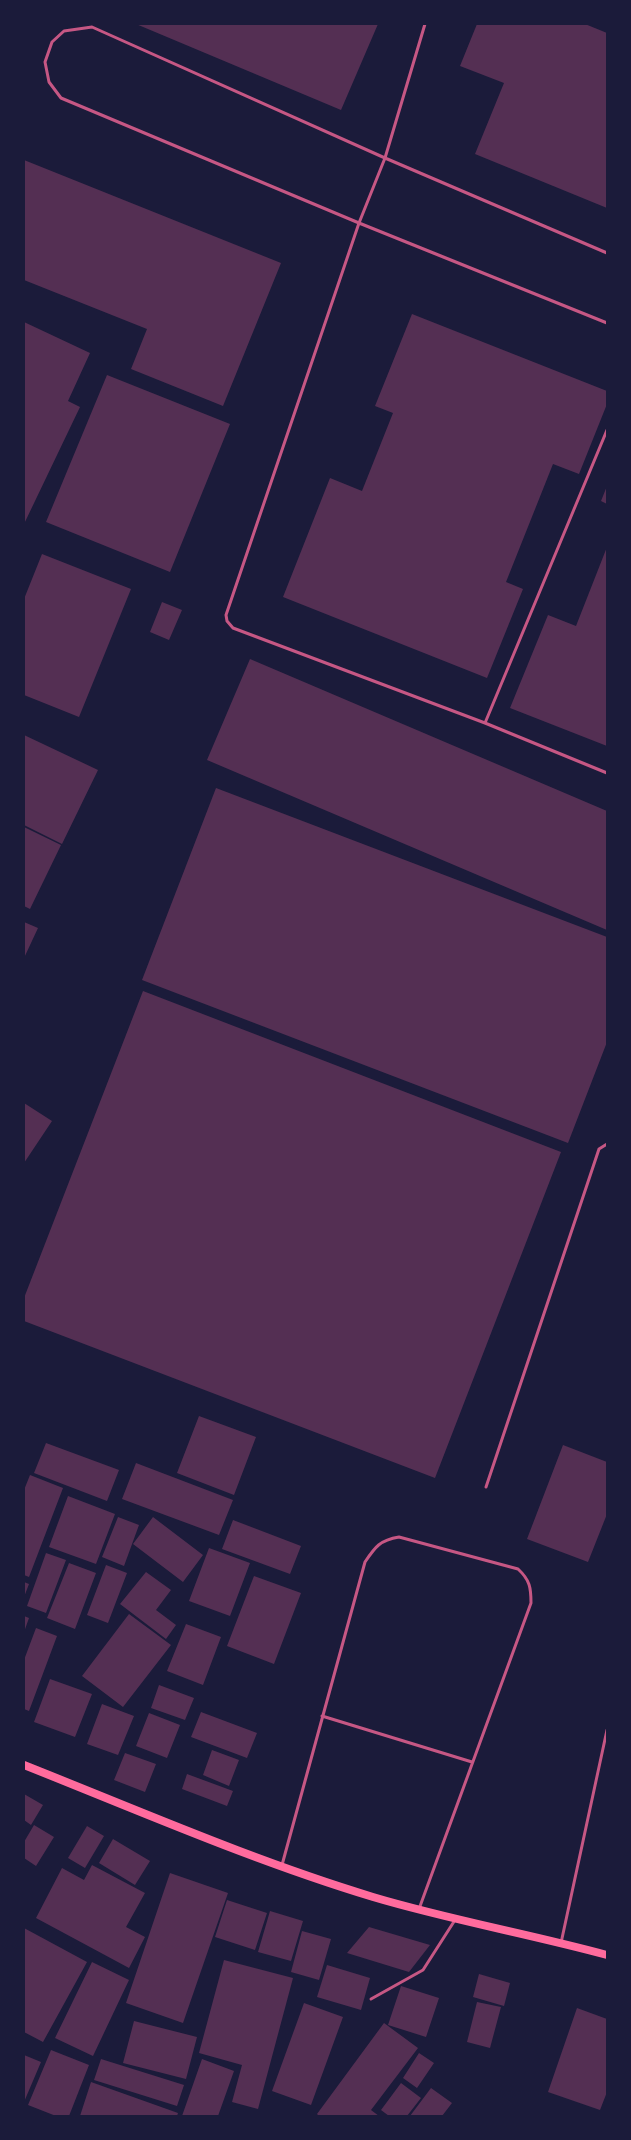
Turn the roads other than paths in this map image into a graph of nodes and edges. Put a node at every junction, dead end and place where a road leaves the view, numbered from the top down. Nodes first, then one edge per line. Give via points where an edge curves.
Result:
1 (425, 24) edge
2 (385, 158) junction
3 (359, 223) junction
4 (607, 253) edge
5 (607, 323) edge
6 (607, 430) edge
7 (485, 723) junction
8 (607, 773) edge
9 (607, 1144) edge
10 (486, 1487) dead end
11 (322, 1716) junction
12 (607, 1730) edge
13 (472, 1762) junction
14 (24, 1765) edge
15 (281, 1867) junction
16 (418, 1910) junction
17 (456, 1919) junction
18 (560, 1942) junction
19 (607, 1955) edge
20 (371, 1998) dead end

1 - 2 lane
2 - 3 lane
2 - 3 lane via 92,27 64,31 52,42 46,62 49,82 61,98
2 - 4 lane
3 - 5 lane
3 - 7 lane via 226,615 227,621 234,628
6 - 7 lane
7 - 8 lane
9 - 10 lane via 599,1149
11 - 13 lane
11 - 13 lane via 365,1562 385,1539 399,1537 518,1569 532,1588 531,1604
11 - 15 lane
12 - 18 lane
13 - 16 lane
14 - 15 main road
15 - 16 main road
16 - 17 main road
17 - 18 main road
17 - 20 lane via 423,1970
18 - 19 main road

